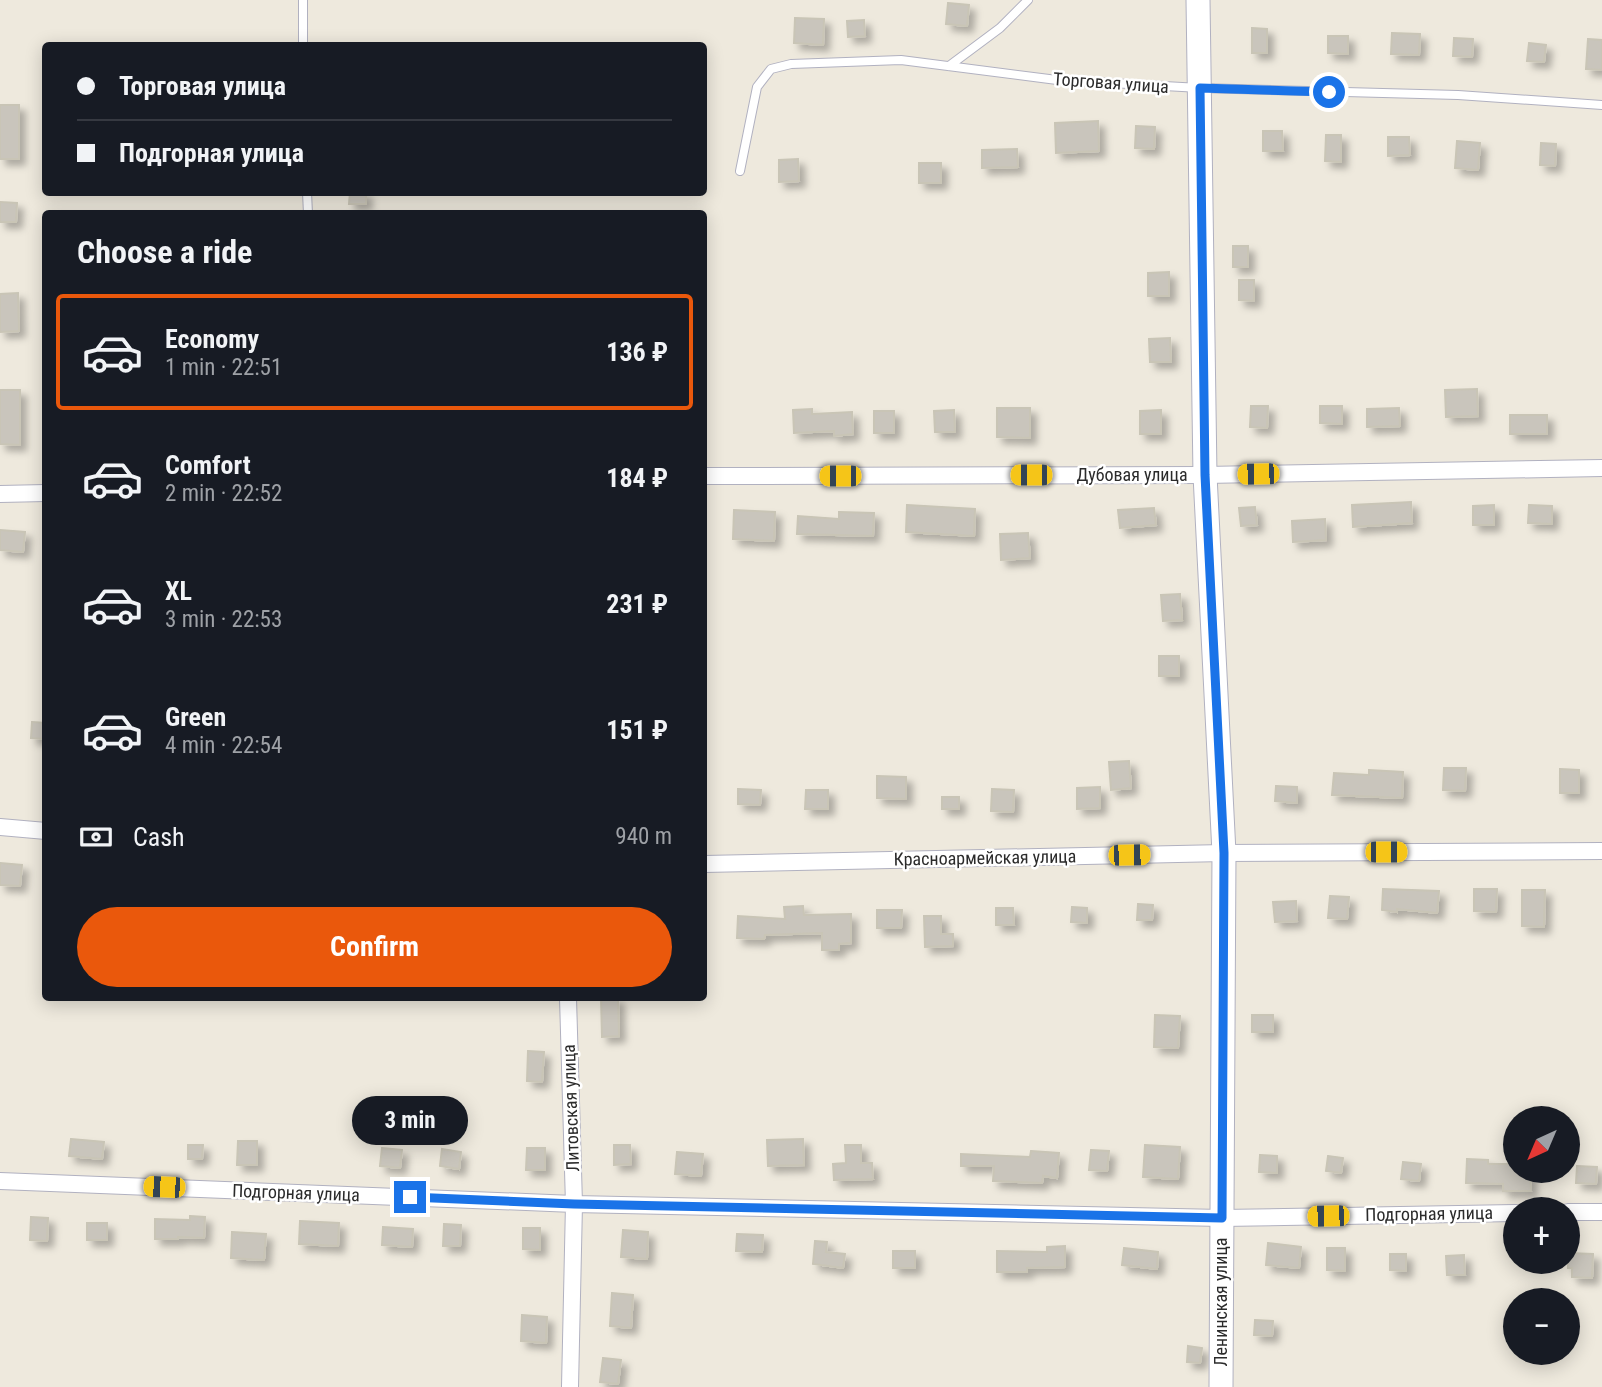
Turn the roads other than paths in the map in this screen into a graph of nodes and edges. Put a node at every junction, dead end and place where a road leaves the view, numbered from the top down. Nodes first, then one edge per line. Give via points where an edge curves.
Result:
1 (303, 0) edge
2 (1028, 0) edge
3 (1198, 0) edge
4 (303, 42) edge
5 (949, 66) junction
6 (1200, 88) junction
7 (1602, 105) edge
8 (740, 171) dead end
9 (1602, 468) edge
10 (1205, 475) junction
11 (707, 476) edge
12 (42, 493) edge
13 (0, 494) edge
14 (0, 827) edge
15 (42, 831) edge
16 (1602, 851) edge
17 (1224, 853) junction
18 (707, 864) edge
19 (568, 1001) edge
20 (0, 1181) edge
21 (574, 1204) junction
22 (1580, 1212) edge
23 (1602, 1212) edge
24 (1503, 1213) edge
25 (1222, 1218) junction
26 (570, 1387) edge
27 (1221, 1387) edge

1 - 4 lane
2 - 5 lane via 1000,28
3 - 6 main road, Ленинская улица
5 - 6 lane, Торговая улица via 1057,80
5 - 8 lane, Торговая улица via 901,60 791,64 771,69 757,87
6 - 7 lane, Торговая улица via 1458,95
6 - 10 main road, Ленинская улица
9 - 10 street, Дубовая улица
10 - 11 street, Дубовая улица
10 - 17 main road, Ленинская улица
12 - 13 street
14 - 15 street
16 - 17 street, Красноармейская улица
17 - 18 street, Красноармейская улица
17 - 25 main road, Ленинская улица
19 - 21 street, Литовская улица
20 - 21 street, Подгорная улица
21 - 25 street, Подгорная улица
21 - 26 street, Литовская улица
22 - 23 street
24 - 25 street, Подгорная улица
25 - 27 main road, Ленинская улица

